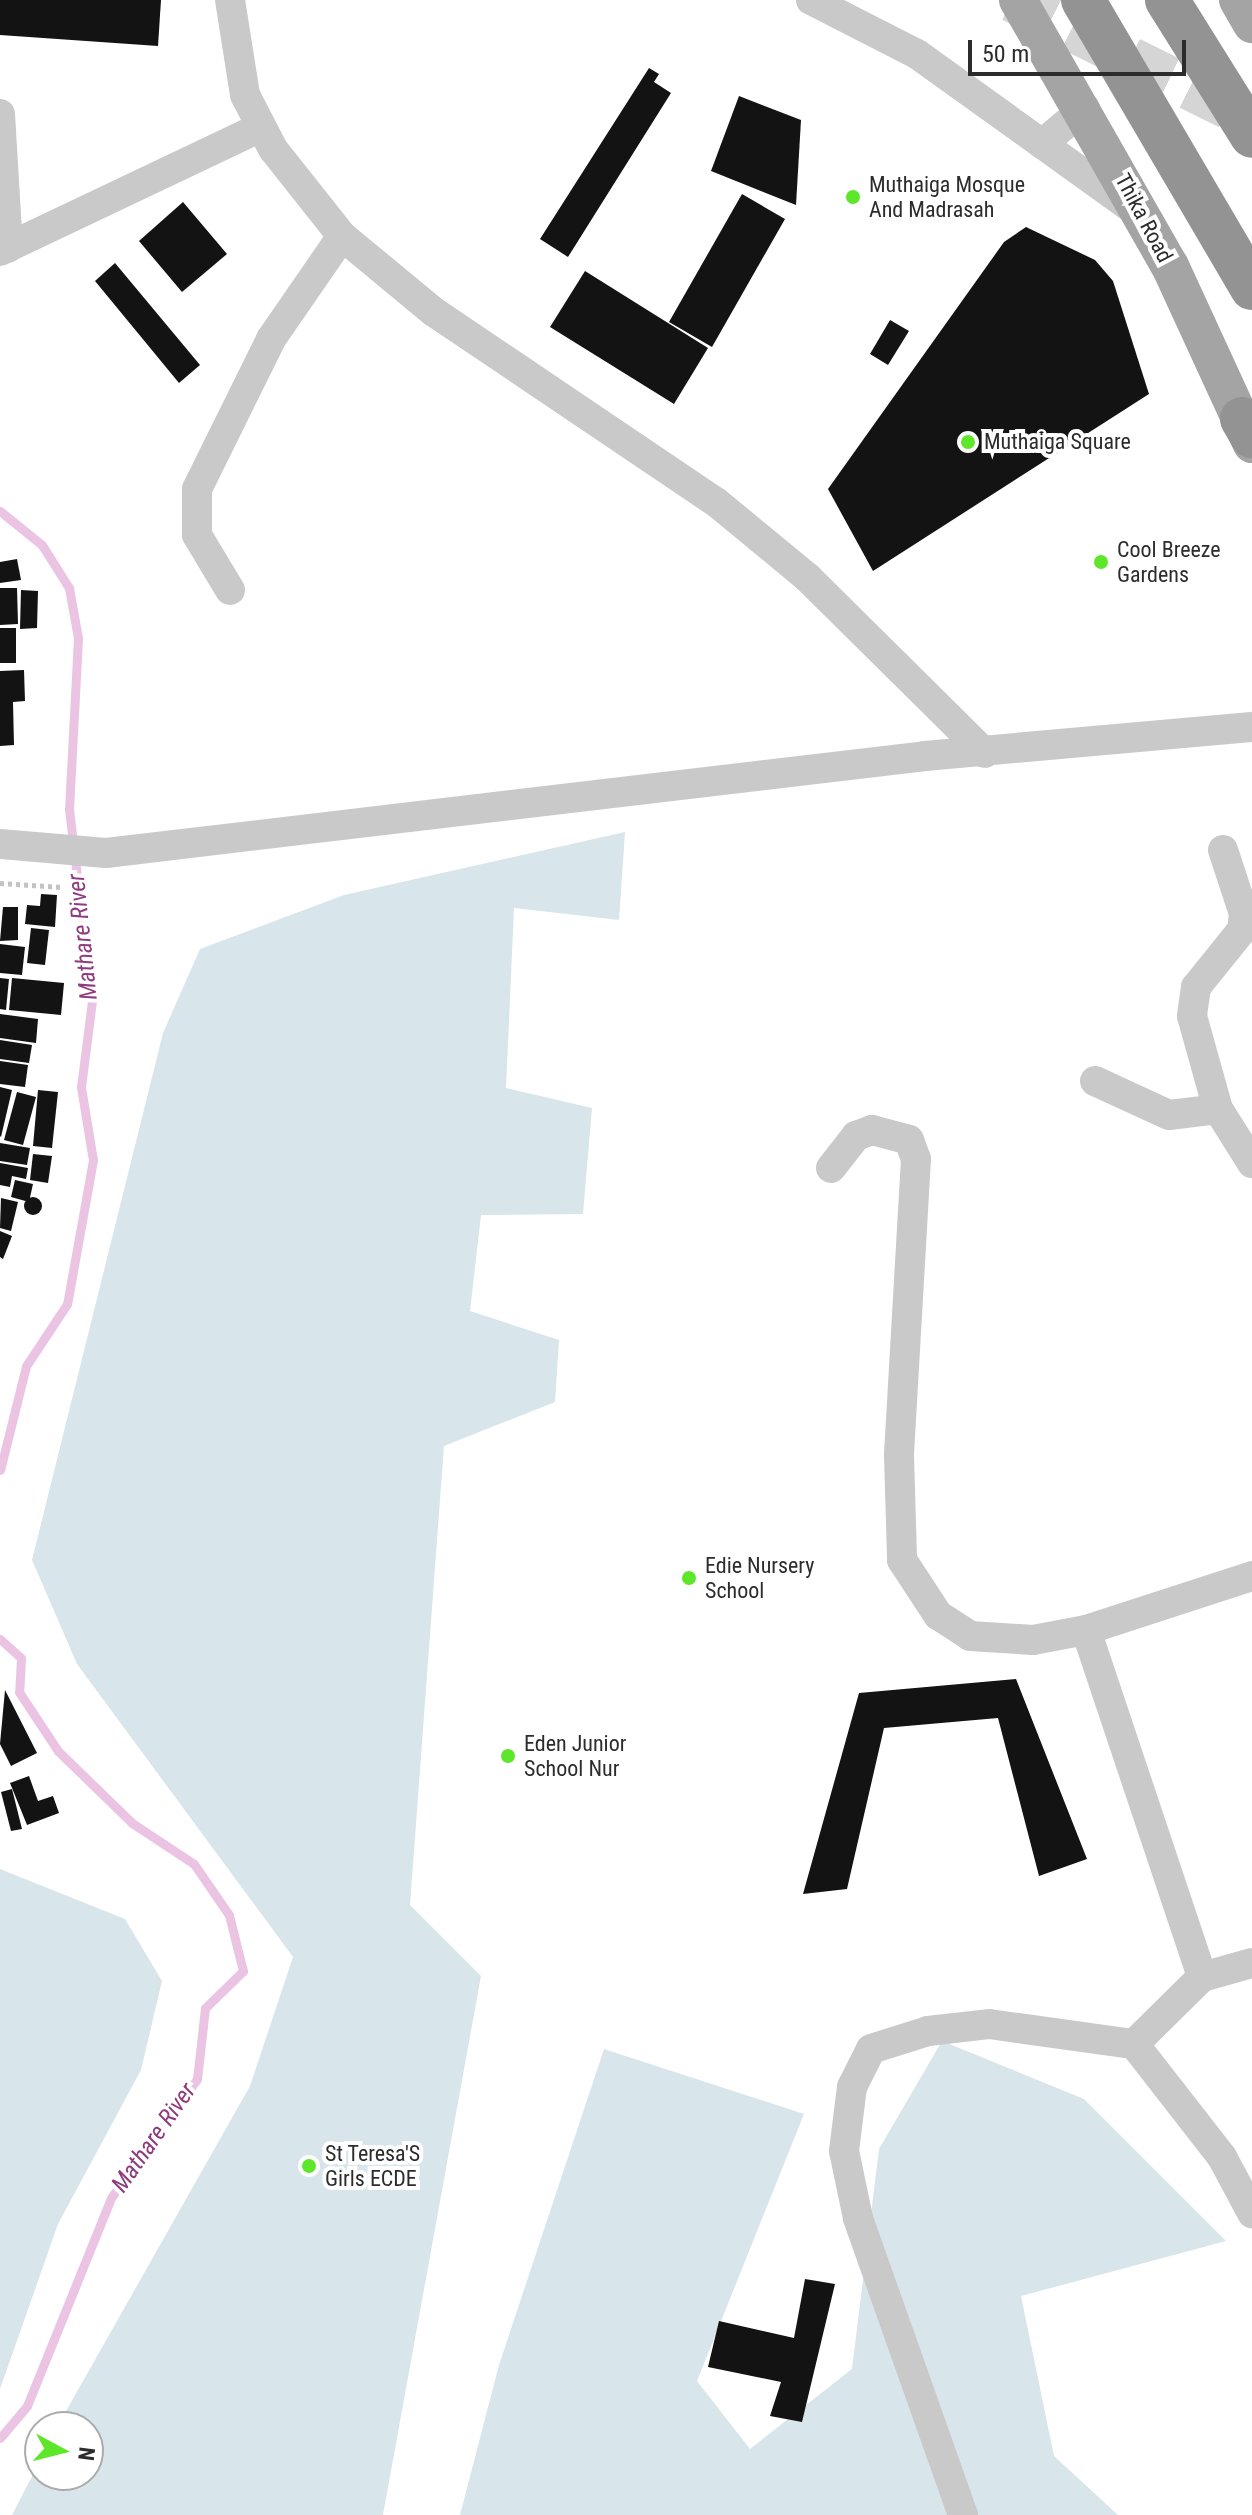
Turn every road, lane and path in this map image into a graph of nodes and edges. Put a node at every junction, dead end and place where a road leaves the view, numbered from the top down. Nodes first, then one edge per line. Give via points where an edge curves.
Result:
1 (230, 0) edge
2 (811, 0) edge
3 (1018, 0) edge
4 (1083, 0) edge
5 (1167, 0) edge
6 (1238, 0) edge
7 (1252, 24) edge
8 (1085, 108) junction
9 (0, 114) edge
10 (261, 127) junction
11 (1252, 136) edge
12 (1042, 144) junction
13 (1142, 216) junction
14 (342, 236) junction
15 (4, 250) edge
16 (1252, 288) edge
17 (1249, 433) edge
18 (230, 590) dead end
19 (1252, 727) edge
20 (985, 753) junction
21 (0, 844) edge
22 (1223, 850) dead end
23 (0, 883) edge
24 (62, 887) dead end
25 (1095, 1081) dead end
26 (1218, 1109) junction
27 (1252, 1163) edge
28 (831, 1168) dead end
29 (1252, 1576) edge
30 (1086, 1630) junction
31 (1252, 1963) edge
32 (1202, 1977) junction
33 (1134, 2044) junction
34 (1252, 2213) edge
35 (963, 2515) edge

1 - 10 street via 233,55
2 - 12 street via 917,54
3 - 8 main road, Thika Road
4 - 16 highway
5 - 11 highway
6 - 7 main road
8 - 12 street
8 - 13 main road, Thika Road
9 - 15 street
10 - 14 street
10 - 15 street
12 - 13 street
13 - 17 main road, Thika Road
14 - 18 street via 271,339 197,489 197,535
14 - 20 street via 434,312 716,502 807,577
19 - 20 street
20 - 21 street via 106,853
22 - 26 street via 1244,914 1242,930 1192,1000
23 - 24 path
25 - 26 street via 1169,1115
26 - 27 street
28 - 30 street via 856,1136 872,1130 909,1140 916,1159 899,1456 902,1560 938,1615 970,1636 1004,1640
29 - 30 street
30 - 32 street
31 - 32 street
32 - 33 street
33 - 34 street via 1222,2157
33 - 35 street via 989,2024 928,2031 871,2049 852,2087 844,2151 858,2218

